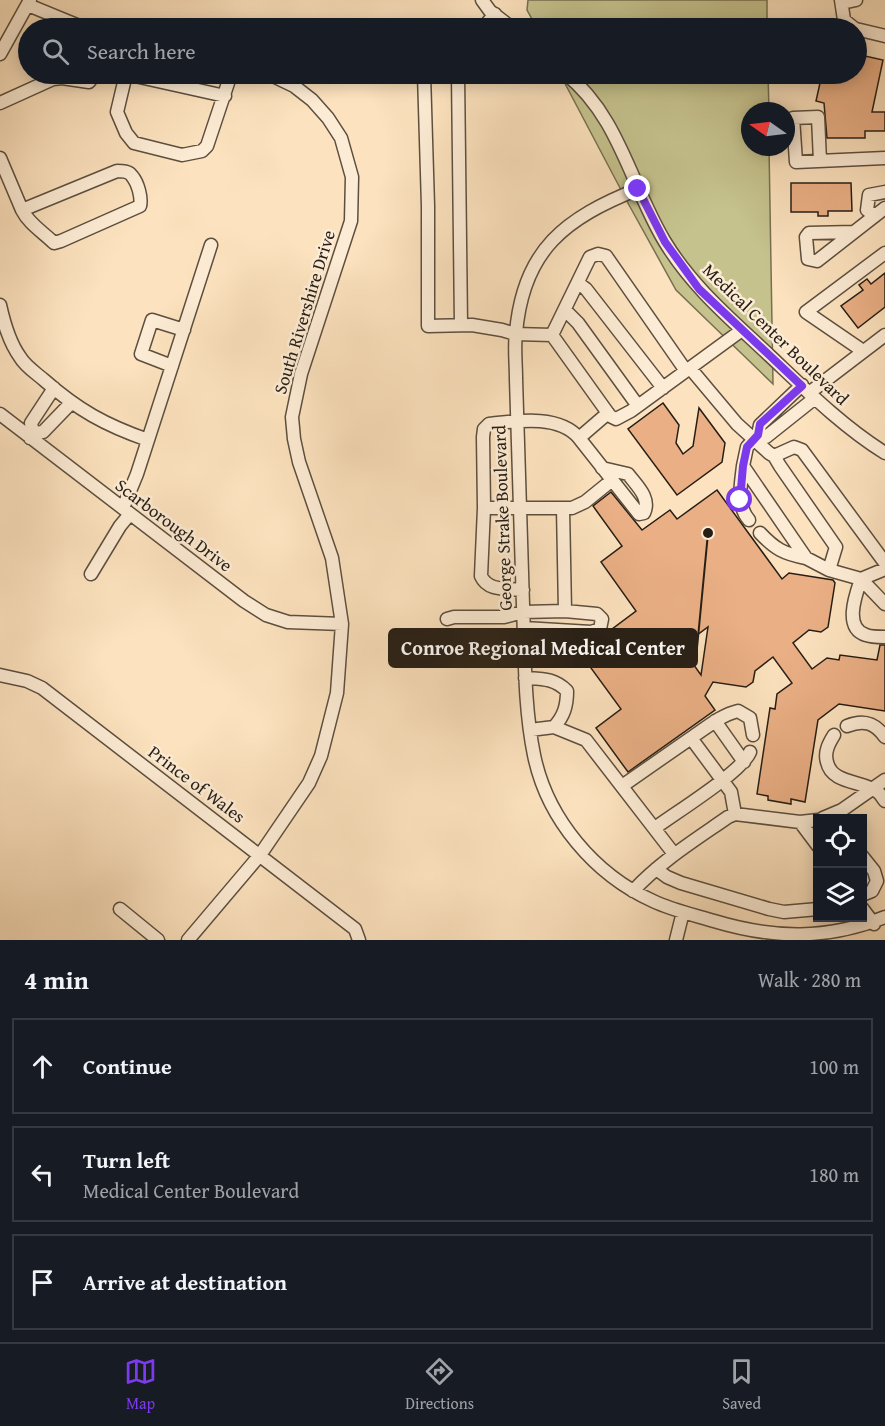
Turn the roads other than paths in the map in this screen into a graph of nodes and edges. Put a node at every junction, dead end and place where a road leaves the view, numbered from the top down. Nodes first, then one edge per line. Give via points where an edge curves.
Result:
1 (482, 0) edge
2 (856, 0) edge
3 (842, 2) edge
4 (29, 3) edge
5 (495, 14) junction
6 (20, 18) edge
7 (62, 18) edge
8 (492, 18) edge
9 (500, 18) edge
10 (844, 18) edge
11 (18, 22) edge
12 (867, 32) edge
13 (885, 36) edge
14 (0, 54) edge
15 (42, 84) edge
16 (124, 84) edge
17 (171, 84) edge
18 (228, 84) edge
19 (290, 84) edge
20 (424, 84) edge
21 (458, 84) edge
22 (579, 84) edge
23 (225, 96) junction
24 (0, 104) edge
25 (0, 158) edge
26 (885, 158) edge
27 (820, 161) junction
28 (638, 189) junction
29 (885, 192) edge
30 (885, 208) edge
31 (22, 210) junction
32 (875, 216) junction
33 (854, 232) dead end
34 (211, 245) dead end
35 (885, 253) edge
36 (578, 283) junction
37 (0, 305) edge
38 (565, 310) junction
39 (461, 325) junction
40 (3, 330) edge
41 (184, 330) junction
42 (742, 330) junction
43 (515, 334) junction
44 (552, 335) junction
45 (885, 335) edge
46 (863, 351) junction
47 (172, 366) junction
48 (688, 369) junction
49 (54, 388) junction
50 (663, 388) junction
51 (809, 392) junction
52 (71, 403) junction
53 (638, 405) junction
54 (41, 408) junction
55 (608, 413) junction
56 (0, 414) edge
57 (55, 419) junction
58 (517, 421) junction
59 (31, 435) junction
60 (755, 437) junction
61 (579, 438) junction
62 (148, 440) junction
63 (885, 453) edge
64 (774, 456) junction
65 (743, 466) junction
66 (603, 468) dead end
67 (606, 485) dead end
68 (484, 508) junction
69 (563, 508) junction
70 (520, 509) junction
71 (126, 511) junction
72 (749, 520) dead end
73 (760, 533) dead end
74 (806, 558) junction
75 (885, 563) edge
76 (885, 569) edge
77 (829, 570) junction
78 (91, 574) dead end
79 (861, 579) junction
80 (523, 590) junction
81 (885, 604) edge
82 (523, 612) junction
83 (565, 612) junction
84 (447, 620) dead end
85 (342, 624) junction
86 (524, 628) junction
87 (885, 637) edge
88 (0, 675) edge
89 (525, 678) junction
90 (715, 722) junction
91 (847, 726) dead end
92 (554, 727) junction
93 (530, 729) junction
94 (753, 735) dead end
95 (834, 735) dead end
96 (885, 737) edge
97 (691, 738) junction
98 (723, 779) junction
99 (885, 780) edge
100 (622, 786) junction
101 (873, 789) junction
102 (885, 801) edge
103 (735, 814) junction
104 (835, 814) edge
105 (813, 821) edge
106 (800, 822) junction
107 (655, 828) junction
108 (813, 839) edge
109 (674, 854) junction
110 (260, 855) junction
111 (867, 862) edge
112 (656, 869) junction
113 (633, 891) junction
114 (867, 893) edge
115 (120, 909) dead end
116 (813, 909) edge
117 (683, 912) junction
118 (867, 912) edge
119 (879, 921) edge
120 (158, 940) edge
121 (188, 940) edge
122 (359, 940) edge
123 (676, 940) edge

1 - 5 street
2 - 3 street
3 - 10 street
4 - 6 street
4 - 7 street
5 - 8 street
5 - 9 street
11 - 14 street
12 - 13 street
15 - 24 street
16 - 23 street via 117,112 134,143 182,155 202,151 207,146
17 - 23 street
18 - 23 street
19 - 85 street, South Rivershire Drive via 328,118 341,138 352,177 351,221 301,374 292,417 299,462 332,558
20 - 39 street via 428,326
21 - 39 street
22 - 28 street, Medical Center Boulevard via 611,127
25 - 31 street
26 - 27 street
27 - 27 street via 818,117 793,117 796,162
28 - 42 street, Medical Center Boulevard via 665,242 699,289
28 - 43 street, George Strake Boulevard via 584,214 548,245 525,284
29 - 32 street via 869,195 867,210
30 - 32 street
31 - 31 street via 30,223 54,243 140,206 142,200 132,175 117,171
32 - 33 street
34 - 41 street
35 - 46 street via 806,312
36 - 38 street
36 - 48 street via 590,257 606,256
36 - 50 street
37 - 40 street
38 - 44 street
38 - 53 street
39 - 43 street
40 - 49 street via 20,357
41 - 47 street
41 - 47 street via 152,320 141,354
42 - 48 street
42 - 51 street, Medical Center Boulevard
43 - 44 street
43 - 58 street, George Strake Boulevard
44 - 55 street
45 - 46 street
46 - 51 street
47 - 62 street
48 - 50 street
48 - 60 street via 737,424
49 - 52 street
49 - 54 street
50 - 53 street
51 - 60 street via 760,424
51 - 60 street via 766,437
51 - 63 street, Medical Center Boulevard via 844,424
52 - 57 street
52 - 62 street via 112,427
53 - 55 street via 616,419
54 - 57 street
54 - 59 street via 31,423
55 - 61 street
56 - 59 street, Scarborough Drive
57 - 59 street via 43,432
58 - 61 street via 551,423
58 - 68 street via 489,424 484,429
58 - 70 street, George Strake Boulevard
59 - 71 street, Scarborough Drive
60 - 64 street
60 - 65 street via 747,447
61 - 66 street
62 - 71 street
64 - 75 street via 794,447 802,450
64 - 77 street via 837,547
65 - 72 street via 740,500
65 - 74 street
67 - 69 street via 585,502
68 - 70 street
68 - 80 street via 484,583
69 - 70 street
69 - 83 street
70 - 80 street, George Strake Boulevard
71 - 78 street
71 - 85 street, Scarborough Drive via 266,615 288,622
73 - 74 street via 774,548
74 - 77 street
76 - 79 street
77 - 79 street
79 - 81 street
79 - 87 street via 854,602 855,628 864,635
80 - 82 street, George Strake Boulevard
82 - 83 street
82 - 84 street
82 - 86 street, George Strake Boulevard
83 - 86 street via 597,614 602,619 600,629 591,632
85 - 110 street, South Rivershire Drive via 337,693 321,756 309,783
86 - 89 street, George Strake Boulevard
88 - 110 street, Prince of Wales via 42,688
89 - 92 street via 549,679 567,691 565,711
89 - 93 street, George Strake Boulevard
90 - 94 street via 730,713 744,713 750,718
90 - 97 street
90 - 98 street via 747,757
91 - 96 street via 872,724
92 - 93 street
92 - 100 street via 586,740
93 - 113 street, George Strake Boulevard via 541,780 564,826 592,859
95 - 101 street via 828,744 827,766 839,777
97 - 98 street
97 - 100 street
98 - 103 street
98 - 107 street
99 - 101 street
100 - 107 street
101 - 102 street
101 - 104 street
103 - 106 street
103 - 109 street
105 - 106 street
106 - 108 street
107 - 109 street
109 - 112 street
110 - 121 street, South Rivershire Drive
110 - 122 street, Prince of Wales via 355,928
111 - 114 street via 878,881
112 - 113 street
112 - 116 street via 681,883 769,909
113 - 117 street, George Strake Boulevard
115 - 120 street
117 - 119 street, George Strake Boulevard via 782,938 831,936
117 - 123 street
118 - 119 street

